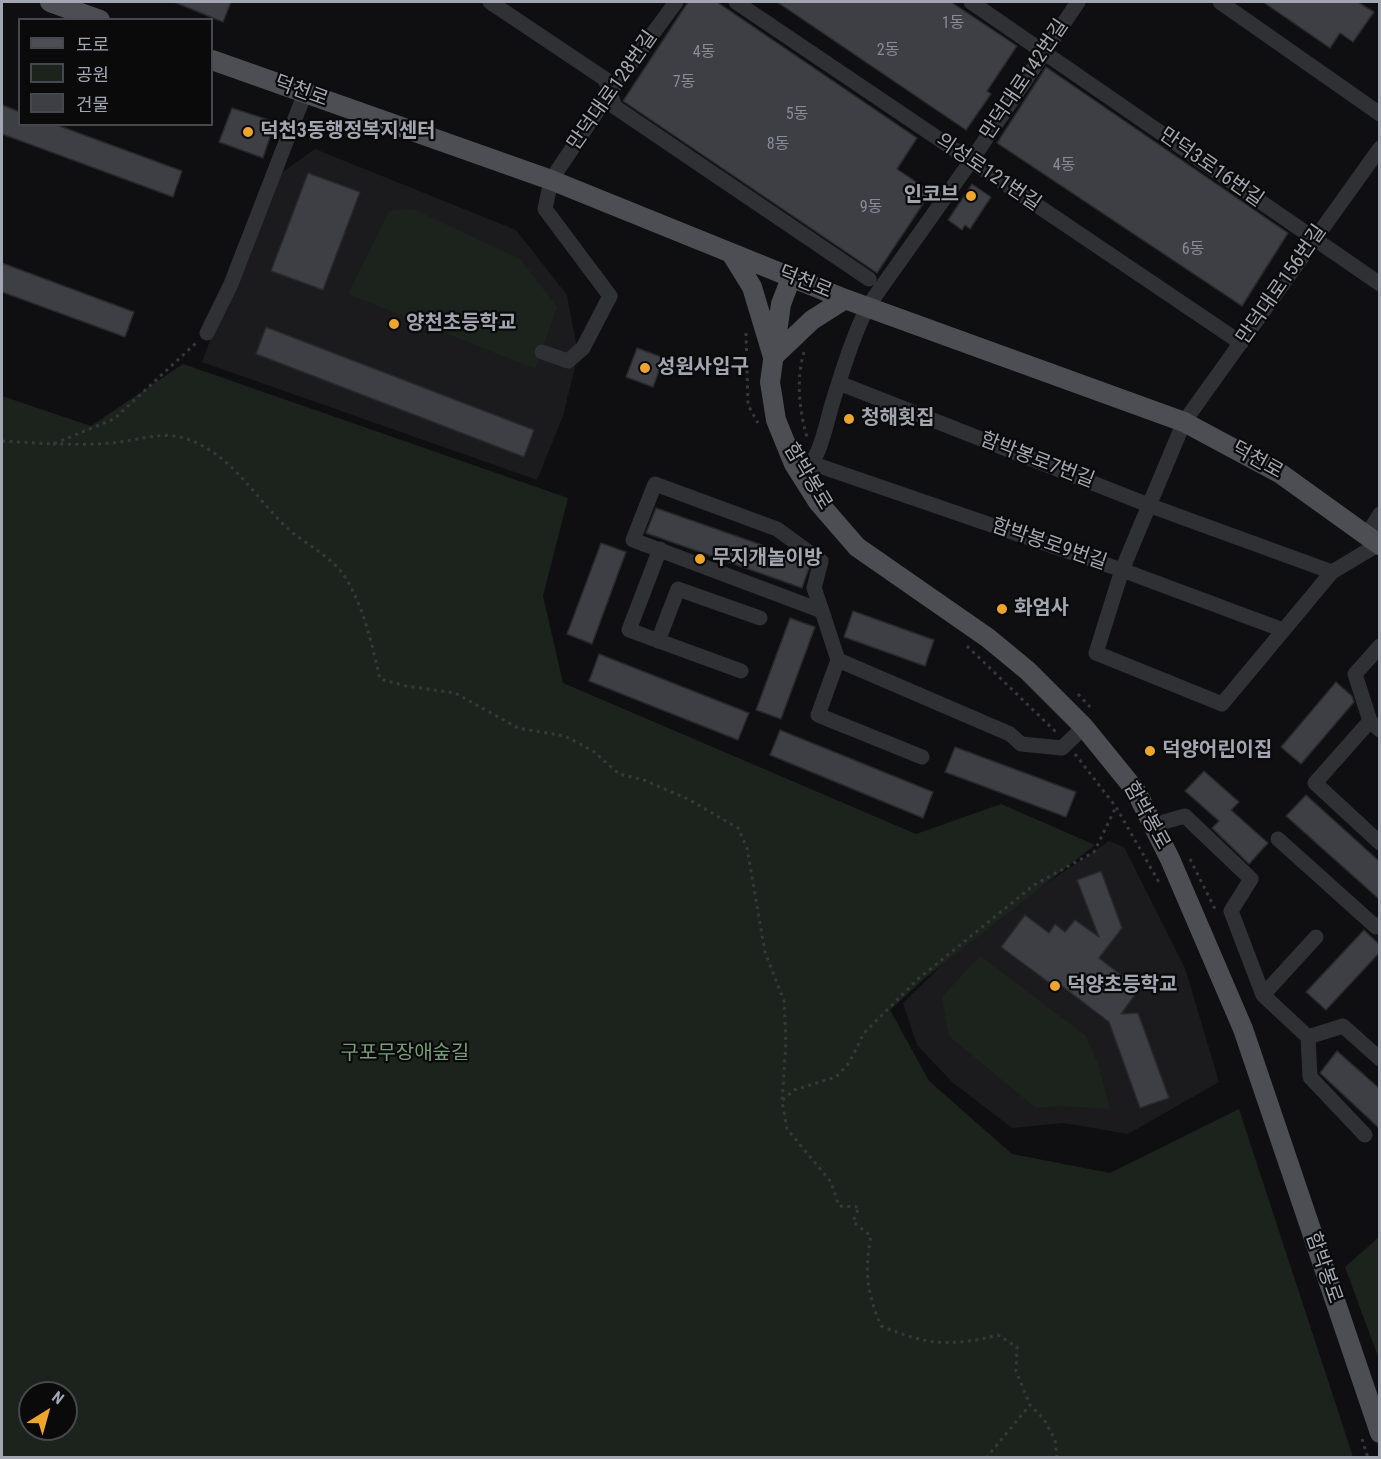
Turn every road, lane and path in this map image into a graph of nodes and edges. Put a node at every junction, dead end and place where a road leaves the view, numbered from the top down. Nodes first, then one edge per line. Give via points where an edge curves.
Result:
1 (50, 2) edge
2 (490, 2) edge
3 (675, 2) edge
4 (736, 2) edge
5 (971, 2) edge
6 (1078, 2) edge
7 (1220, 2) edge
8 (94, 18) edge
9 (1044, 52) junction
10 (213, 60) edge
11 (610, 92) junction
12 (305, 93) junction
13 (1380, 114) edge
14 (1380, 148) edge
15 (970, 161) junction
16 (551, 180) junction
17 (1314, 239) junction
18 (731, 253) junction
19 (791, 278) junction
20 (869, 279) dead end
21 (1380, 284) edge
22 (845, 299) junction
23 (868, 306) junction
24 (746, 324) dead end
25 (207, 333) joint
26 (1241, 343) junction
27 (805, 346) dead end
28 (542, 351) dead end
29 (773, 357) junction
30 (839, 383) junction
31 (1184, 422) junction
32 (761, 429) dead end
33 (2, 441) edge
34 (53, 444) junction
35 (808, 470) junction
36 (1151, 506) junction
37 (1380, 514) edge
38 (1375, 542) edge
39 (660, 549) junction
40 (1122, 570) junction
41 (1332, 572) junction
42 (822, 611) junction
43 (760, 618) dead end
44 (1283, 630) junction
45 (962, 640) dead end
46 (658, 641) junction
47 (1380, 646) edge
48 (838, 660) junction
49 (741, 671) dead end
50 (1071, 687) dead end
51 (1089, 719) junction
52 (1375, 725) edge
53 (1067, 743) junction
54 (922, 757) dead end
55 (1116, 807) junction
56 (1153, 825) junction
57 (1278, 839) dead end
58 (1380, 843) edge
59 (1162, 887) dead end
60 (1378, 927) edge
61 (1316, 938) dead end
62 (1263, 995) junction
63 (1308, 1037) junction
64 (1380, 1059) edge
65 (782, 1101) junction
66 (1365, 1135) dead end
67 (1030, 1405) junction
68 (1370, 1434) edge
69 (986, 1458) edge
70 (1058, 1458) edge
71 (1368, 1458) edge

1 - 8 main road
2 - 11 street via 605,80
3 - 11 street, 만덕대로128번길
4 - 15 street, 의성로121번길
5 - 9 street, 만덕3로16번길
6 - 9 street, 만덕대로142번길
7 - 13 street
9 - 15 street, 만덕대로142번길
9 - 17 street, 만덕3로16번길
10 - 12 main road, 덕천로
11 - 16 street, 만덕대로128번길
11 - 20 street via 615,107
12 - 16 main road, 덕천로
12 - 25 street via 231,284
14 - 17 street, 만덕대로156번길
15 - 23 street, 만덕대로142번길
15 - 26 street, 의성로121번길
16 - 18 main road, 덕천로
16 - 28 street via 545,209 610,296 583,348 568,361
17 - 21 street, 만덕3로16번길
17 - 26 street, 만덕대로156번길
18 - 19 main road, 덕천로
18 - 29 main road via 752,287
19 - 22 main road, 덕천로
19 - 29 main road, 함박봉로 via 781,304
22 - 23 main road, 덕천로
22 - 29 main road via 812,320
23 - 30 street, 만덕대로142번길
23 - 31 main road, 덕천로
24 - 32 path via 748,405
25 - 34 path via 114,419
26 - 31 street, 만덕대로156번길
27 - 35 path via 800,364 800,414
29 - 35 main road, 함박봉로 via 770,382 776,420
30 - 35 street
30 - 36 street, 함박봉로7번길
31 - 36 street, 만덕대로156번길
31 - 38 main road, 덕천로 via 1281,474
33 - 34 path
34 - 65 path via 111,444 153,436 182,438 203,446 235,469 301,540 333,559 364,613 381,679 454,693 518,728 565,736 593,751 619,774 688,798 738,828 747,848 765,952 784,1001
35 - 40 street, 함박봉로9번길
35 - 51 main road, 함박봉로 via 818,502 857,547 988,638
36 - 40 street, 만덕대로156번길
36 - 41 street, 함박봉로7번길
37 - 38 street
38 - 41 street
39 - 42 street
39 - 42 street via 633,540 655,483 777,529 821,561 814,588
39 - 46 street via 629,630
40 - 44 street, 함박봉로9번길
40 - 44 street, 만덕대로156번길 via 1096,653 1222,704
41 - 44 street
42 - 48 street
43 - 46 street via 678,589
45 - 53 path
46 - 49 street
47 - 52 street via 1356,674
48 - 53 street via 1010,734 1021,744 1062,748
48 - 54 street via 818,715
50 - 51 path
51 - 53 street
51 - 56 main road, 함박봉로 via 1136,791
52 - 58 street via 1315,783
53 - 55 path
55 - 59 path
55 - 65 path via 1094,852 1034,885 918,979 864,1033 849,1063 836,1077 794,1090
56 - 62 street via 1185,816 1251,879 1231,911
56 - 68 main road, 함박봉로 via 1243,1029
57 - 60 street
61 - 62 street
62 - 63 street
63 - 64 street via 1343,1026
63 - 66 street via 1310,1077
65 - 67 path via 787,1129 831,1182 839,1206 859,1207 853,1222 871,1236 866,1264 870,1301 881,1326 912,1339 942,1343 967,1343 998,1335 1017,1347 1016,1371
67 - 69 path
67 - 70 path via 1044,1419 1055,1440
68 - 71 path

